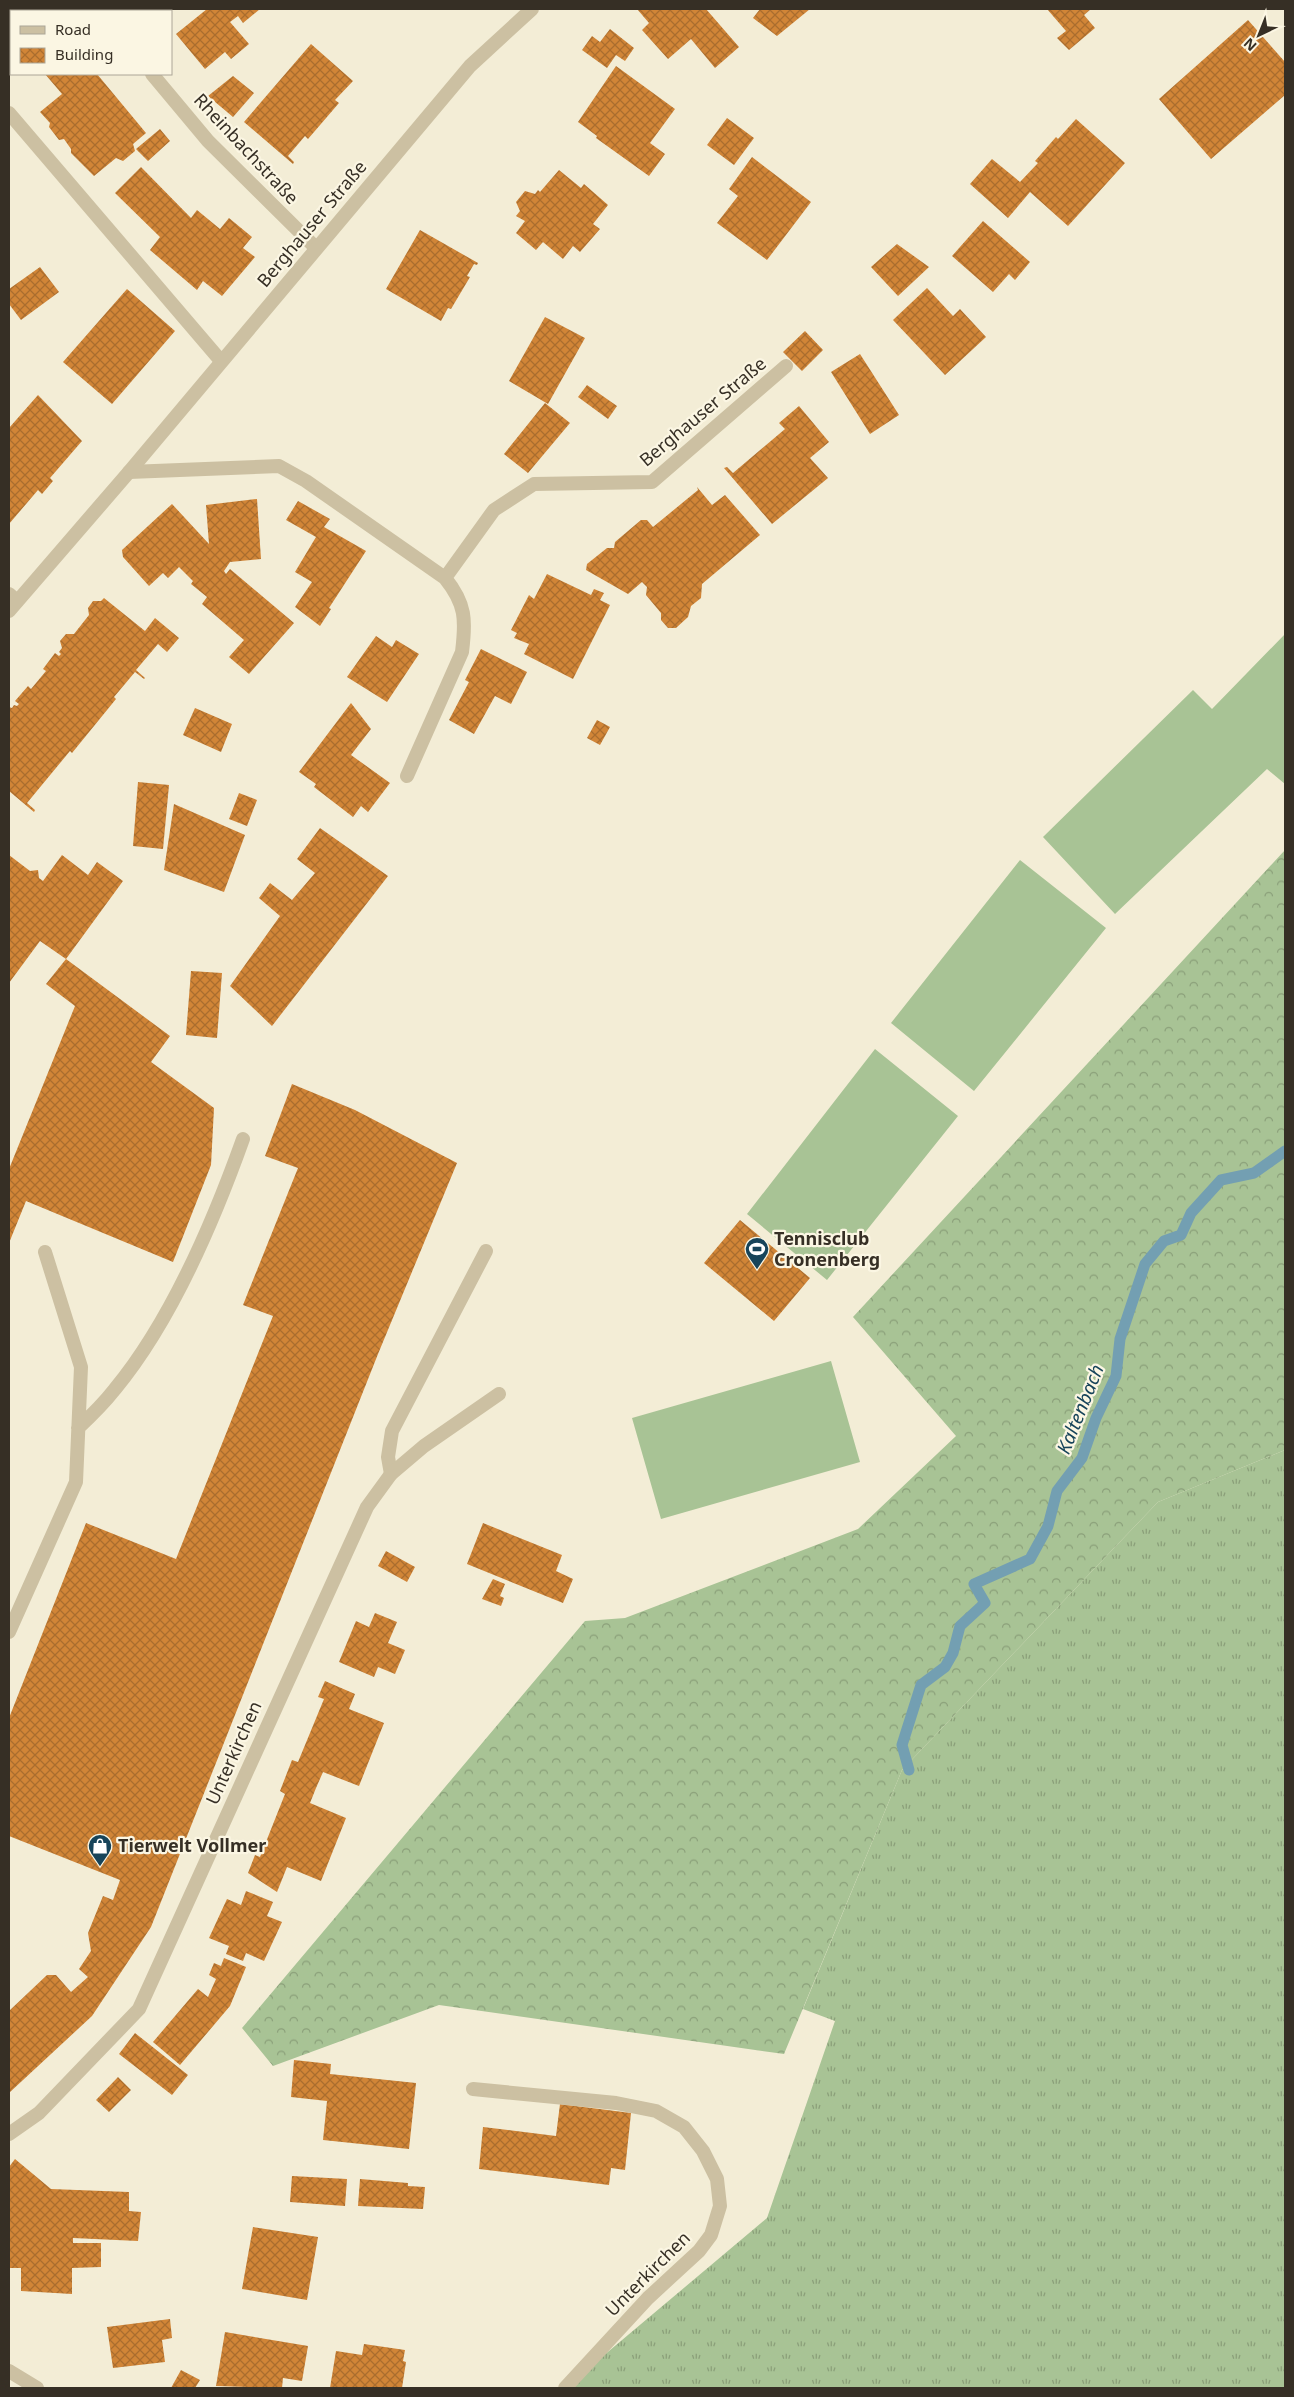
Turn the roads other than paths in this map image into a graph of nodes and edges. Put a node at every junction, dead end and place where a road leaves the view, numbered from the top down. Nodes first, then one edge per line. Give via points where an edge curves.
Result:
1 (532, 9) edge
2 (153, 75) edge
3 (9, 113) edge
4 (316, 248) junction
5 (221, 361) junction
6 (786, 366) dead end
7 (129, 472) junction
8 (445, 578) junction
9 (11, 602) edge
10 (407, 776) dead end
11 (243, 1139) dead end
12 (486, 1251) dead end
13 (45, 1252) dead end
14 (499, 1394) dead end
15 (78, 1428) junction
16 (392, 1474) junction
17 (9, 1632) edge
18 (473, 2088) dead end
19 (9, 2134) edge
20 (9, 2371) edge
21 (37, 2388) edge
22 (565, 2388) edge

1 - 4 street, Berghauser Straße via 470,66
2 - 4 street, Rheinbachstraße via 208,140
3 - 5 street
4 - 5 street, Berghauser Straße
5 - 7 street, Berghauser Straße
6 - 8 street, Berghauser Straße via 652,482 534,484 494,510
7 - 8 street via 279,466
7 - 9 street, Berghauser Straße
8 - 10 street via 464,608 462,652
11 - 15 street via 225,1189 182,1283 121,1381
12 - 16 street via 392,1431 388,1457
13 - 15 street via 81,1367
14 - 16 street, Unterkirchen via 424,1446
15 - 17 street via 76,1482
16 - 19 street, Unterkirchen via 366,1507 139,2009 39,2112
18 - 22 street, Unterkirchen via 656,2110 684,2127 703,2151 717,2179 720,2206 711,2236
20 - 21 street

